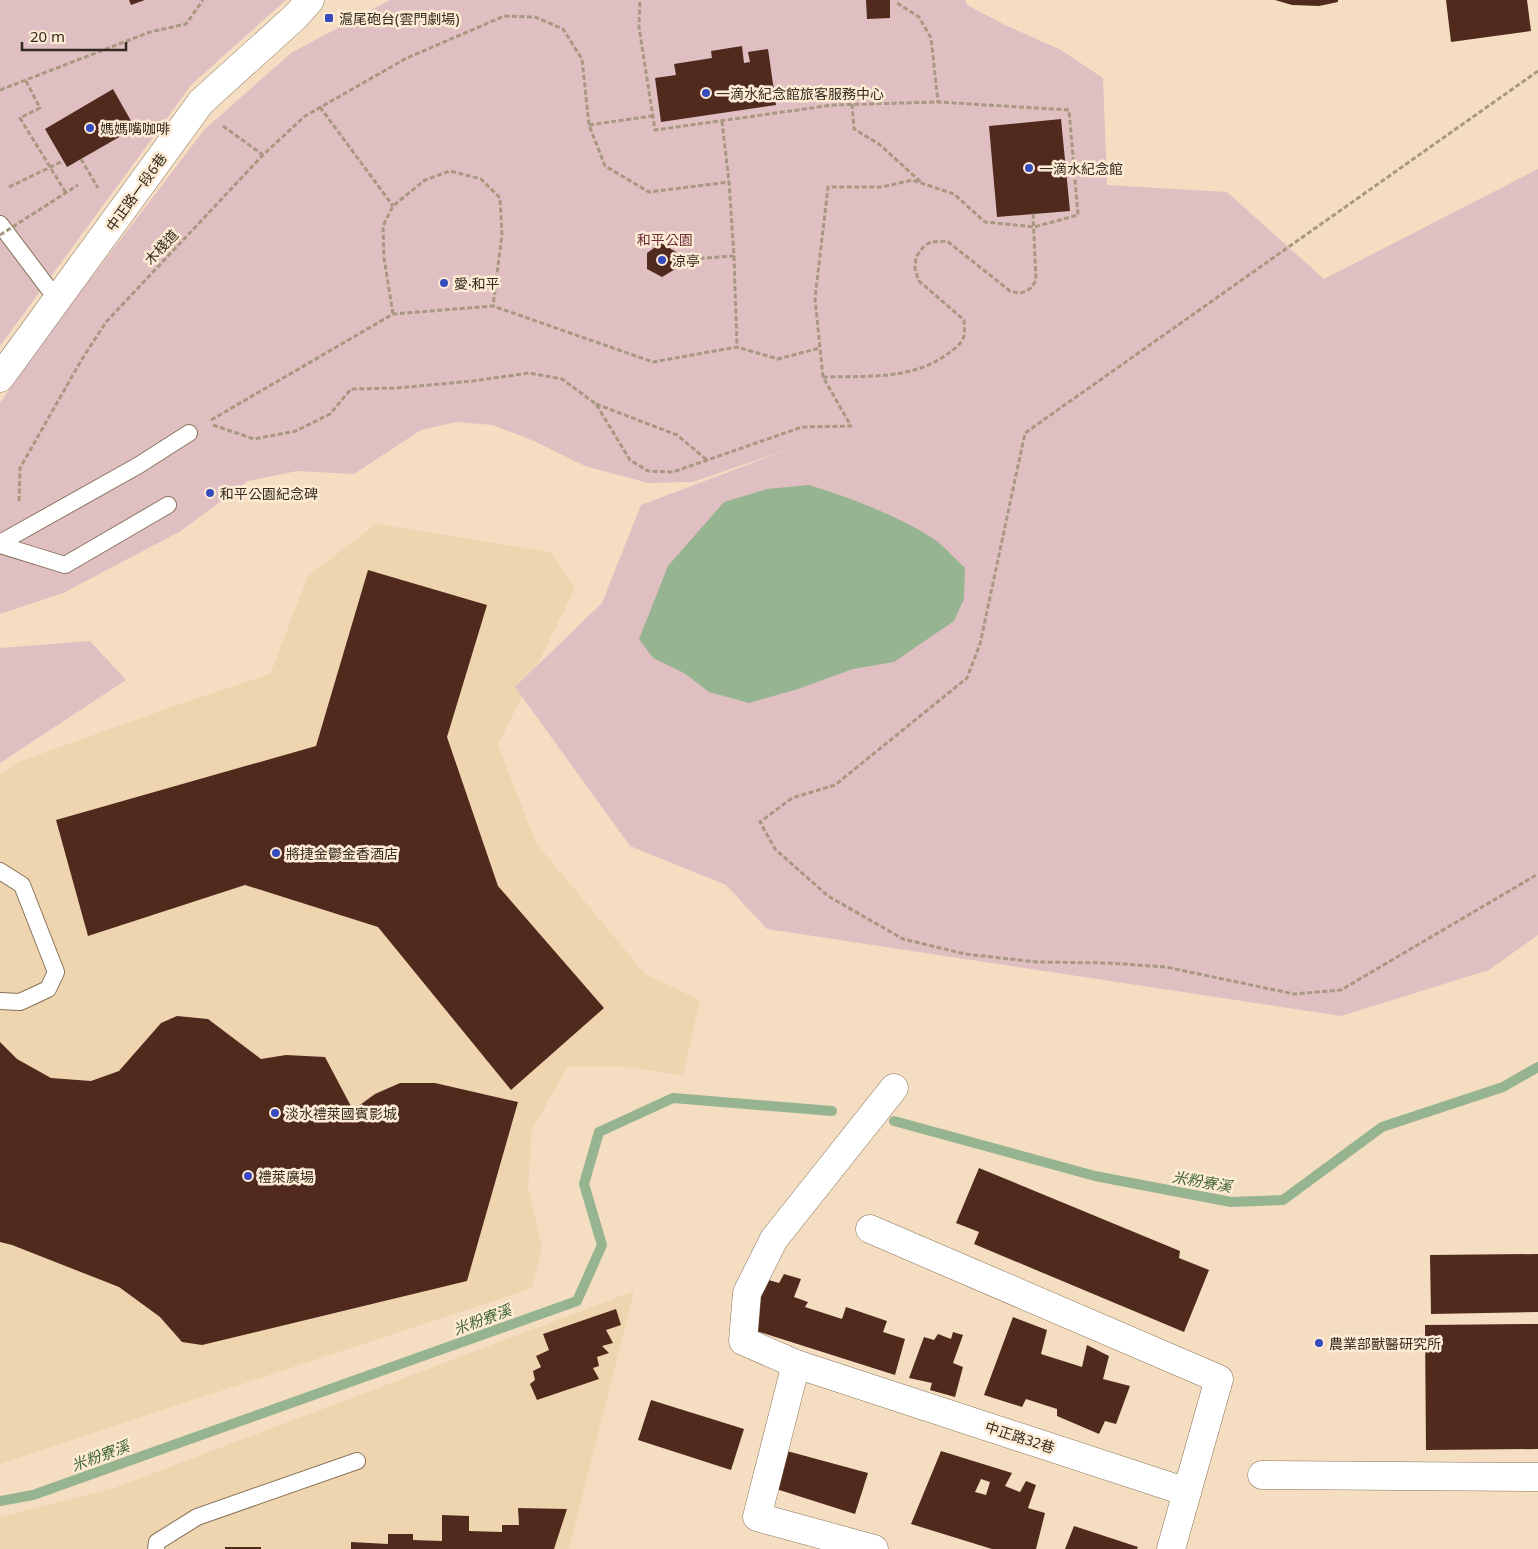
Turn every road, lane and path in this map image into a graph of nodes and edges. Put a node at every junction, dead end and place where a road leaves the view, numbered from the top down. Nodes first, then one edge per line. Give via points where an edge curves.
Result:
1 (203, 0) edge
2 (310, 0) edge
3 (640, 0) edge
4 (897, 3) dead end
5 (1538, 71) edge
6 (26, 81) junction
7 (0, 90) edge
8 (938, 102) junction
9 (852, 104) junction
10 (320, 107) junction
11 (197, 108) junction
12 (652, 116) junction
13 (722, 121) junction
14 (590, 125) junction
15 (263, 155) junction
16 (64, 161) dead end
17 (728, 182) junction
18 (923, 184) junction
19 (78, 185) dead end
20 (9, 187) dead end
21 (66, 193) junction
22 (393, 206) junction
23 (1033, 214) dead end
24 (0, 224) edge
25 (1034, 227) junction
26 (0, 235) edge
27 (734, 256) junction
28 (678, 260) dead end
29 (58, 300) junction
30 (493, 306) junction
31 (393, 314) junction
32 (738, 347) junction
33 (820, 348) junction
34 (823, 377) junction
35 (0, 378) edge
36 (596, 404) junction
37 (189, 433) dead end
38 (708, 460) junction
39 (168, 505) dead end
40 (18, 532) junction
41 (0, 544) edge
42 (0, 871) edge
43 (1538, 874) edge
44 (0, 1001) edge
45 (894, 1088) dead end
46 (870, 1229) dead end
47 (796, 1364) junction
48 (358, 1461) dead end
49 (1262, 1475) dead end
50 (1538, 1477) edge
51 (1187, 1492) junction
52 (156, 1549) edge
53 (874, 1549) edge
54 (1171, 1549) edge

1 - 6 path via 186,24 150,32
2 - 11 street, 中正路一段6巷
3 - 12 path via 639,26
4 - 8 path via 919,17 931,38
5 - 43 path via 1025,433 980,644 967,678 835,784 792,798 760,822 775,848 828,896 903,939 965,954 1037,962 1166,967 1294,994 1341,990
6 - 7 path
6 - 21 path via 40,108 20,118
8 - 9 path
8 - 25 path via 1069,110 1078,215
9 - 13 path
9 - 18 path via 854,129 879,144
10 - 14 path, 木棧道 via 405,59 504,16 535,17 563,30 582,59
10 - 15 path, 木棧道 via 305,116
10 - 22 path
11 - 15 path
11 - 29 street, 中正路一段6巷
12 - 13 path via 654,130
12 - 14 path
13 - 17 path
14 - 17 path via 605,166 649,192
15 - 40 path, 木棧道 via 106,322 20,468
16 - 20 path
17 - 27 path
18 - 25 path via 954,194 985,222
18 - 33 path via 912,180 882,187 828,187 815,298
19 - 21 path, bridge
21 - 26 path, bridge
22 - 30 path via 425,180 450,171 481,179 500,198 502,234
22 - 31 path via 383,226 384,258
23 - 25 path
24 - 29 lane
25 - 34 path via 1036,280 1030,289 1022,293 1010,291 947,240 931,242 919,251 914,263 919,281 964,320 964,336 955,349 916,370
27 - 28 path
27 - 32 path
29 - 35 street, 中正路一段6巷
30 - 31 path
30 - 32 path via 653,362
31 - 36 path via 207,422 254,439 296,431 330,414 351,389 464,382 529,373 562,379
32 - 33 path via 778,359
33 - 34 path
34 - 38 path via 851,426 802,428
36 - 38 path via 677,435
36 - 38 path via 630,460 648,471 673,472
37 - 40 lane
39 - 41 lane via 65,565
40 - 41 lane
42 - 44 lane via 22,886 56,972 48,989 20,1002
45 - 47 street, 中正路32巷 via 774,1239 747,1293 743,1341
46 - 51 street via 1219,1379
47 - 51 street, 中正路32巷
47 - 53 street via 757,1516
48 - 52 lane via 197,1516 157,1542
49 - 50 street
51 - 54 street

